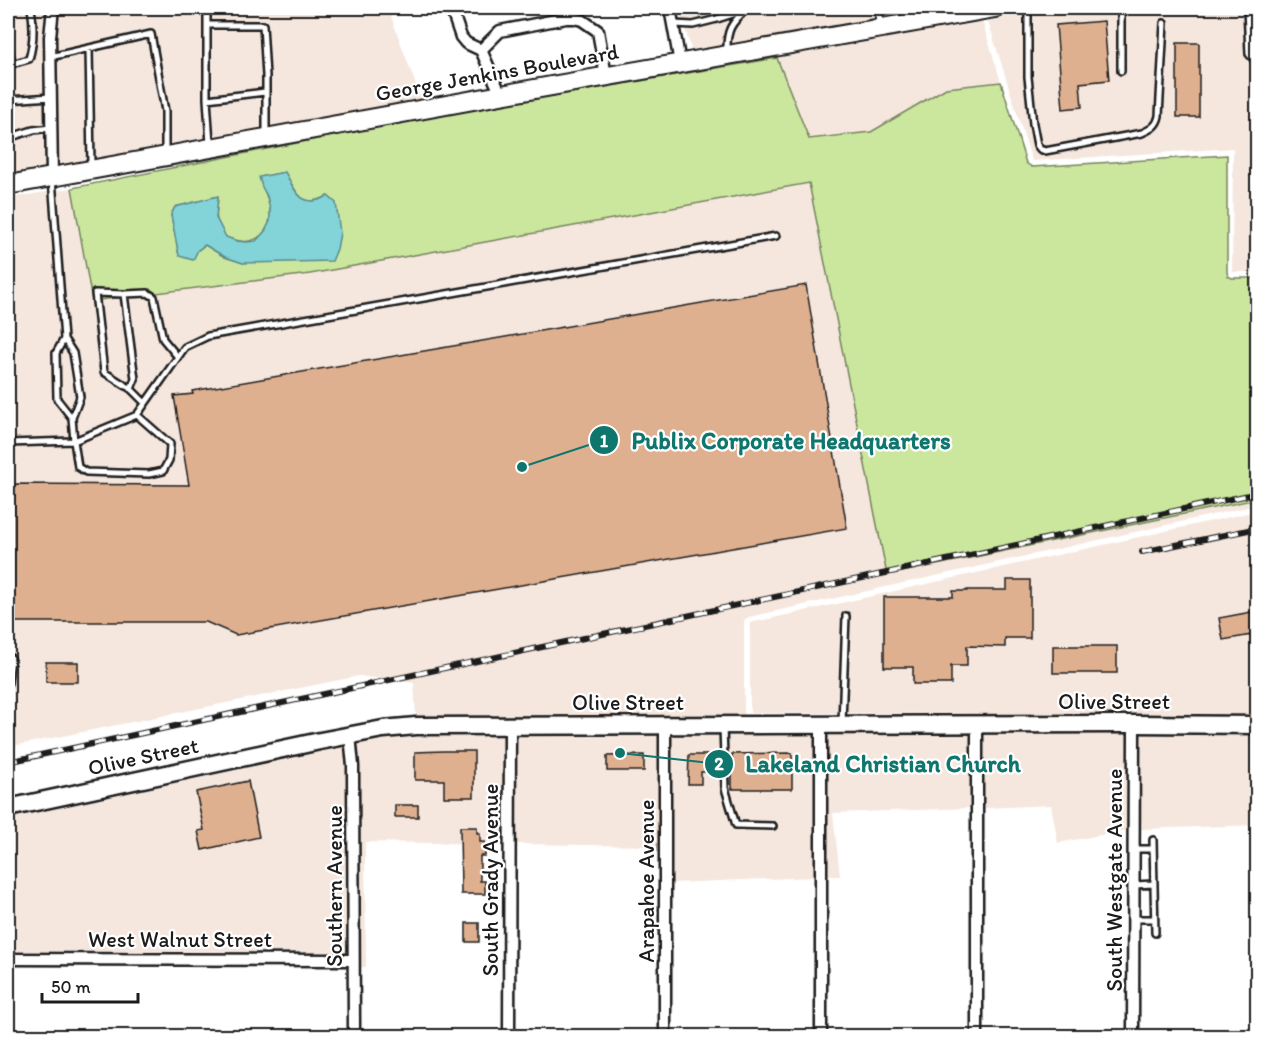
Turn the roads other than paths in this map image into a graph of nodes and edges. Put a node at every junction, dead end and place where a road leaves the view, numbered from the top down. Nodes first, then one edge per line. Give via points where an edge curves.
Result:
1 (31, 8) edge
2 (53, 8) edge
3 (207, 8) edge
4 (451, 8) edge
5 (670, 8) edge
6 (826, 8) edge
7 (844, 8) edge
8 (873, 8) edge
9 (995, 8) edge
10 (1028, 8) edge
11 (1121, 8) edge
12 (1247, 8) edge
13 (746, 9) edge
14 (953, 11) edge
15 (1164, 23) dead end
16 (673, 24) junction
17 (207, 25) junction
18 (884, 27) junction
19 (8, 42) edge
20 (89, 48) junction
21 (481, 50) junction
22 (727, 55) junction
23 (50, 57) junction
24 (680, 63) junction
25 (1257, 64) edge
26 (10, 65) edge
27 (1121, 71) dead end
28 (606, 76) junction
29 (265, 92) junction
30 (501, 95) junction
31 (51, 97) junction
32 (207, 99) junction
33 (8, 100) edge
34 (51, 128) junction
35 (8, 138) edge
36 (266, 138) junction
37 (210, 148) junction
38 (165, 156) junction
39 (91, 170) junction
40 (52, 177) junction
41 (8, 185) edge
42 (776, 236) dead end
43 (124, 294) junction
44 (64, 339) junction
45 (178, 357) junction
46 (131, 389) junction
47 (145, 403) junction
48 (137, 414) junction
49 (72, 417) junction
50 (74, 441) junction
51 (8, 443) edge
52 (846, 616) dead end
53 (11, 658) dead end
54 (8, 683) edge
55 (1134, 723) junction
56 (977, 724) junction
57 (1257, 724) edge
58 (510, 725) junction
59 (665, 725) junction
60 (723, 725) junction
61 (821, 725) junction
62 (842, 725) junction
63 (350, 735) junction
64 (8, 808) edge
65 (773, 826) dead end
66 (1153, 840) dead end
67 (1134, 849) junction
68 (1153, 849) junction
69 (1154, 884) junction
70 (1134, 885) junction
71 (1134, 919) junction
72 (1154, 919) junction
73 (1155, 933) dead end
74 (8, 958) edge
75 (353, 960) junction
76 (354, 1036) edge
77 (509, 1036) edge
78 (665, 1036) edge
79 (821, 1036) edge
80 (977, 1036) edge
81 (1134, 1036) edge

1 - 26 lane via 33,45 29,59
2 - 23 street
3 - 17 lane
4 - 21 street via 461,37
5 - 16 street
6 - 7 lane
8 - 18 lane
9 - 14 main road, George Jenkins Boulevard
10 - 15 lane via 1033,124 1037,145 1045,151 1153,128 1159,116
11 - 27 lane
12 - 25 lane via 1249,54
13 - 16 lane via 693,25
13 - 22 lane via 729,31
14 - 18 main road, George Jenkins Boulevard
16 - 24 street
17 - 29 lane via 263,25
17 - 32 lane
18 - 22 main road, George Jenkins Boulevard
19 - 26 lane
20 - 23 lane
20 - 38 lane via 151,34 165,111
20 - 39 lane
21 - 28 street via 500,31 574,18 598,31
21 - 30 street
22 - 24 main road, George Jenkins Boulevard
23 - 31 street
24 - 28 main road, George Jenkins Boulevard
28 - 30 main road, George Jenkins Boulevard
29 - 32 lane
29 - 36 lane
30 - 36 main road, George Jenkins Boulevard
31 - 33 lane
31 - 34 street
32 - 37 lane
34 - 35 lane
34 - 40 street
36 - 37 main road, George Jenkins Boulevard
37 - 38 main road, George Jenkins Boulevard
38 - 39 main road, George Jenkins Boulevard
39 - 40 main road, George Jenkins Boulevard
40 - 41 main road, George Jenkins Boulevard
40 - 44 lane
42 - 45 lane via 208,336 185,347
43 - 45 lane via 148,293 154,297 163,339
43 - 46 lane via 135,379
43 - 46 lane via 94,293 104,372
44 - 49 lane via 73,353 80,397
44 - 49 lane via 56,354 57,399
45 - 47 lane
46 - 47 lane
47 - 48 lane
48 - 50 lane
48 - 50 lane via 170,444 169,460 163,471 86,472 78,467
49 - 50 lane
50 - 51 lane
52 - 62 lane
53 - 54 lane
55 - 56 main road, Olive Street
55 - 57 main road, Olive Street
55 - 67 street, South Westgate Avenue
56 - 62 main road, Olive Street
56 - 80 street
58 - 59 main road, Olive Street
58 - 63 main road, Olive Street via 416,726
58 - 77 street, South Grady Avenue
59 - 60 main road, Olive Street
59 - 78 street, Arapahoe Avenue
60 - 61 main road, Olive Street
60 - 65 lane via 725,788 736,825
61 - 62 main road, Olive Street
61 - 79 street
63 - 64 main road, Olive Street
63 - 75 street, Southern Avenue
66 - 68 lane
67 - 68 lane
67 - 70 street, South Westgate Avenue
68 - 69 lane
69 - 70 lane
69 - 72 lane
70 - 71 street, South Westgate Avenue
71 - 72 lane
71 - 81 street, South Westgate Avenue
72 - 73 lane
74 - 75 street, West Walnut Street
75 - 76 street, Southern Avenue

